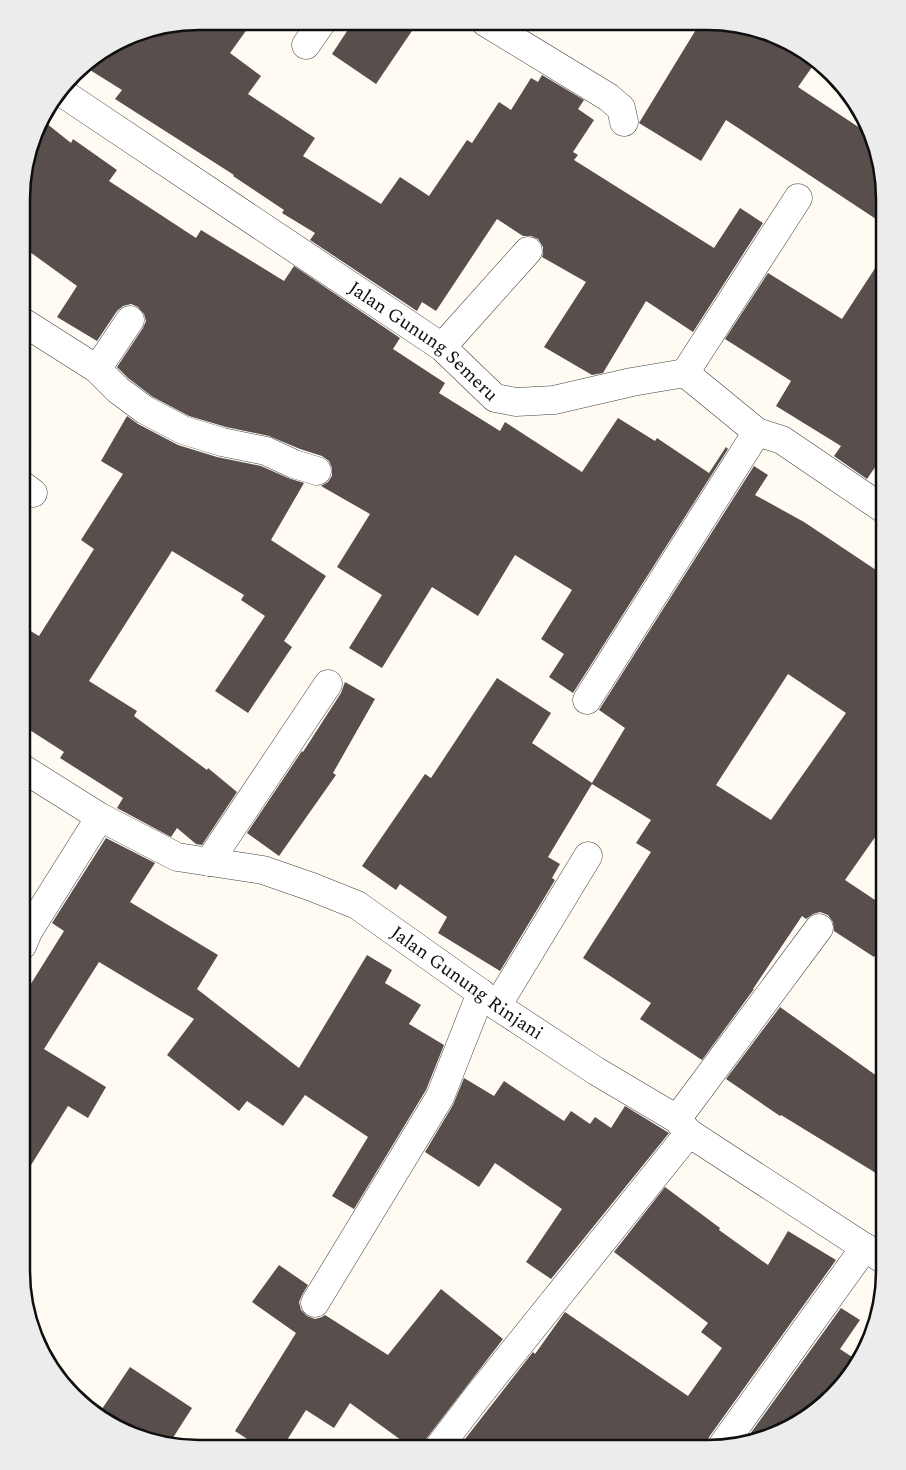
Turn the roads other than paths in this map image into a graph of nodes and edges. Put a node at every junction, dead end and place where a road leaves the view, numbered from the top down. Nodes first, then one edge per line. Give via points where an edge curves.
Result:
1 (316, 30) edge
2 (498, 30) edge
3 (306, 45) dead end
4 (66, 95) edge
5 (624, 122) dead end
6 (798, 198) dead end
7 (528, 251) dead end
8 (130, 320) dead end
9 (30, 327) edge
10 (442, 348) junction
11 (97, 369) junction
12 (685, 372) junction
13 (757, 432) junction
14 (317, 471) dead end
15 (876, 504) edge
16 (328, 684) dead end
17 (586, 700) dead end
18 (30, 773) edge
19 (100, 817) junction
20 (588, 856) dead end
21 (209, 862) junction
22 (30, 928) edge
23 (819, 928) dead end
24 (489, 999) junction
25 (683, 1126) junction
26 (875, 1254) edge
27 (315, 1303) dead end
28 (728, 1439) edge
29 (444, 1440) edge

1 - 3 street
2 - 5 street via 608,97 621,108
4 - 10 street, Jalan Gunung Semeru
6 - 12 street
7 - 10 street
8 - 11 street
9 - 11 street
10 - 12 street, Jalan Gunung Semeru via 495,398 516,402 554,400
11 - 14 street via 118,390 146,410 183,430 266,451
12 - 13 street
13 - 15 street via 782,440
13 - 17 street
16 - 21 street
18 - 19 street, Jalan Gunung Rinjani
19 - 21 street, Jalan Gunung Rinjani via 177,857
19 - 22 street
20 - 24 street
21 - 24 street, Jalan Gunung Rinjani via 263,870 357,905
23 - 25 street
24 - 25 street, Jalan Gunung Rinjani
24 - 27 street via 440,1097
25 - 26 street, Jalan Gunung Rinjani
25 - 29 street
26 - 28 street

